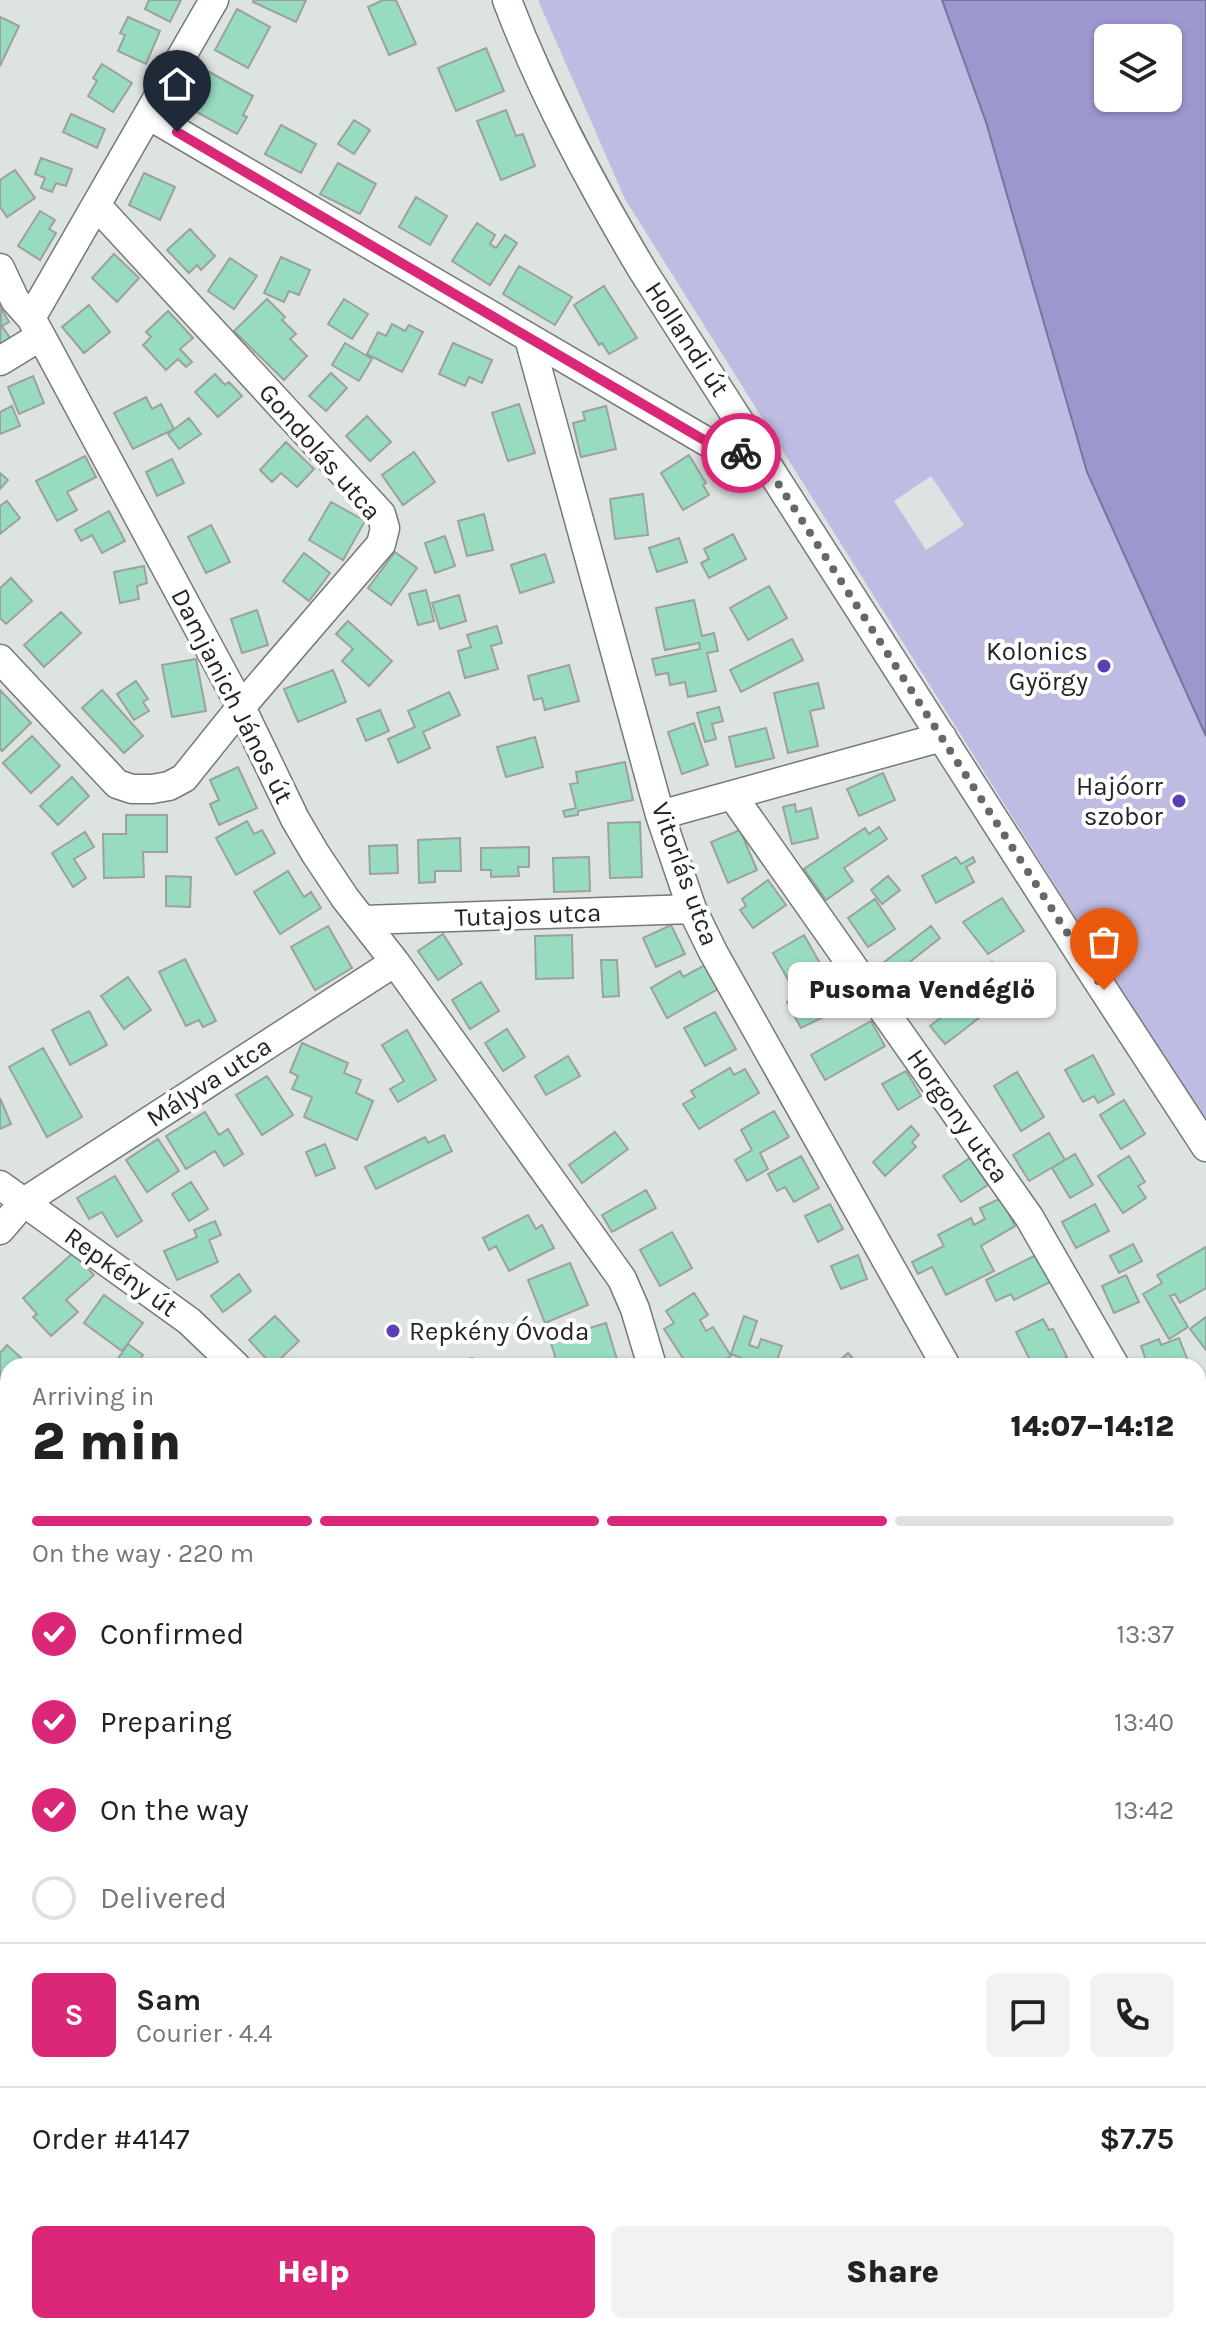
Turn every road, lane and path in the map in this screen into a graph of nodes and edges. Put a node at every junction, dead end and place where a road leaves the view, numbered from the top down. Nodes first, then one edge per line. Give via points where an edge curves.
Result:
1 (214, 0) edge
2 (507, 0) edge
3 (150, 116) junction
4 (97, 206) junction
5 (0, 268) edge
6 (36, 327) junction
7 (529, 338) junction
8 (0, 361) edge
9 (756, 449) junction
10 (0, 659) edge
11 (241, 707) junction
12 (942, 737) junction
13 (732, 795) junction
14 (660, 815) junction
15 (692, 909) junction
16 (364, 920) junction
17 (395, 962) junction
18 (1206, 1147) edge
19 (0, 1185) edge
20 (24, 1202) junction
21 (0, 1230) edge
22 (228, 1358) edge
23 (650, 1358) edge
24 (941, 1358) edge
25 (1110, 1358) edge

1 - 3 street
2 - 9 street, Hollandi út via 553,106 606,208
3 - 4 street
3 - 7 street
4 - 6 street
4 - 11 street, Gondolás utca via 381,514 381,544
5 - 6 street, Damjanich János út
6 - 8 street
6 - 11 street, Damjanich János út
7 - 9 street via 728,454
7 - 14 street, Vitorlás utca
9 - 12 street, Hollandi út
10 - 11 street, Gondolás utca via 117,784 132,789 169,786 184,778
11 - 16 street, Damjanich János út via 295,819
12 - 13 street
12 - 18 street, Hollandi út
13 - 14 street
13 - 25 street, Horgony utca via 1029,1217
14 - 15 street, Vitorlás utca
15 - 16 street, Tutajos utca
15 - 24 street, Vitorlás utca
16 - 17 street, Damjanich János út
17 - 20 street, Mályva utca
17 - 23 street, Damjanich János út via 622,1279
19 - 20 street, Repkény út
20 - 21 street, Mályva utca
20 - 22 street, Repkény út via 189,1321

